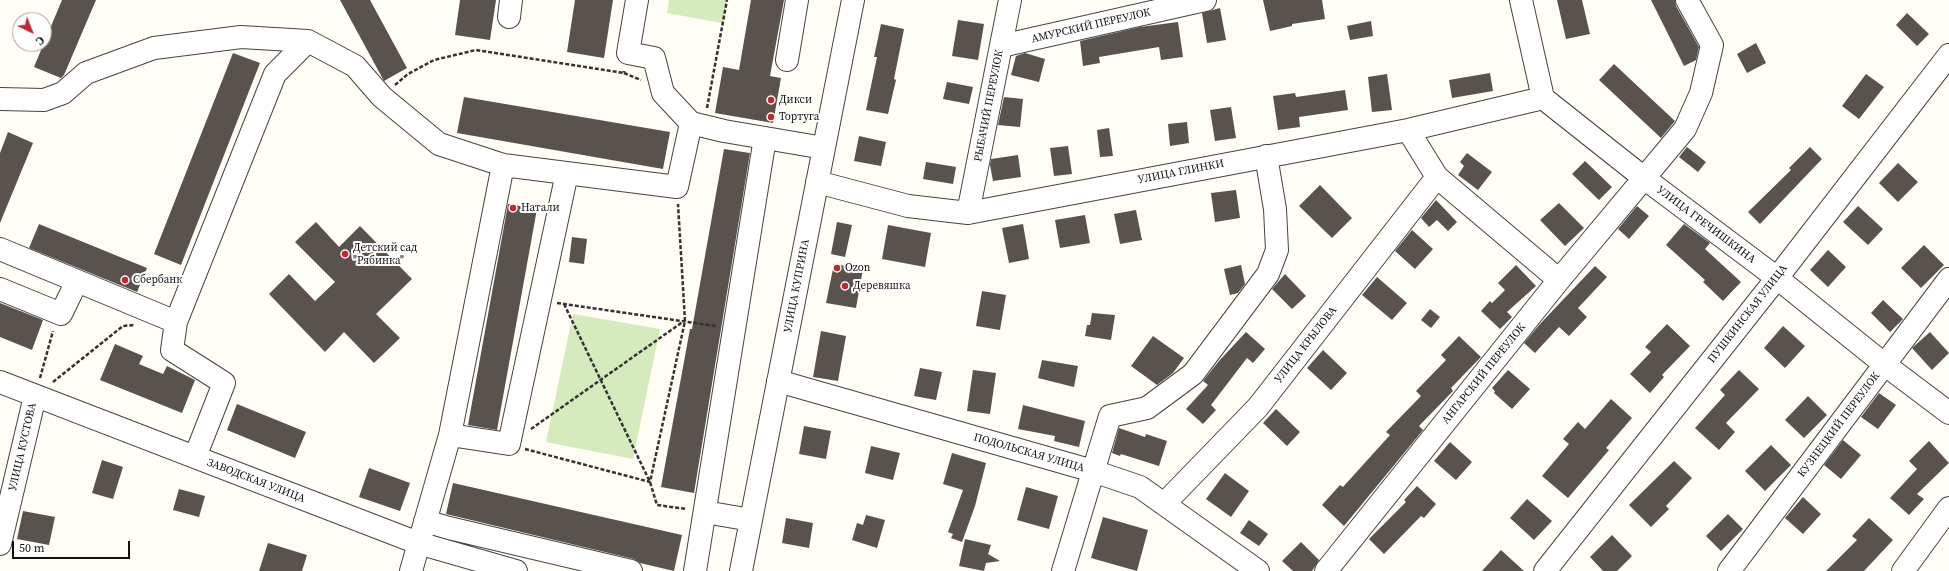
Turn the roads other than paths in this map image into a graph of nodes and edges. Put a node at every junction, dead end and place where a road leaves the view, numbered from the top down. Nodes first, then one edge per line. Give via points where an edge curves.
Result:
1 (638, 0) edge
2 (797, 0) edge
3 (853, 0) edge
4 (1010, 0) edge
5 (1205, 0) edge
6 (1522, 0) edge
7 (1687, 0) edge
8 (308, 41) junction
9 (1001, 46) junction
10 (1949, 56) edge
11 (787, 60) dead end
12 (1543, 98) junction
13 (0, 99) edge
14 (698, 124) junction
15 (1408, 130) junction
16 (765, 138) junction
17 (824, 148) junction
18 (1266, 156) junction
19 (503, 165) junction
20 (567, 173) junction
21 (1437, 177) junction
22 (1644, 178) junction
23 (817, 182) junction
24 (968, 213) junction
25 (2, 255) edge
26 (1777, 278) junction
27 (1559, 280) junction
28 (1949, 280) edge
29 (77, 281) junction
30 (0, 289) edge
31 (176, 322) junction
32 (1884, 364) junction
33 (778, 381) junction
34 (0, 382) edge
35 (35, 396) junction
36 (1949, 413) edge
37 (450, 435) junction
38 (195, 457) junction
39 (1093, 471) junction
40 (1165, 503) junction
41 (1949, 508) edge
42 (704, 512) junction
43 (751, 520) junction
44 (425, 521) junction
45 (418, 542) junction
46 (0, 544) edge
47 (411, 571) edge
48 (516, 571) edge
49 (631, 571) edge
50 (695, 571) edge
51 (741, 571) edge
52 (1063, 571) edge
53 (1258, 571) edge
54 (1326, 571) edge
55 (1545, 571) edge
56 (1729, 571) edge
57 (1903, 571) edge

1 - 14 street via 628,53 654,58 663,93
2 - 11 street
3 - 17 street, УЛИЦА КУПРИНА
4 - 9 street, РЫБАЧИЙ ПЕРЕУЛОК
5 - 9 street, АМУРСКИЙ ПЕРЕУЛОК
6 - 12 street
7 - 22 street, АНГАРСКИЙ ПЕРЕУЛОК via 1712,45 1701,93 1685,129
8 - 13 street via 242,37 154,48 86,73 63,93 44,100
8 - 19 street via 355,66 382,97 439,144
8 - 31 street via 275,74
9 - 24 street, РЫБАЧИЙ ПЕРЕУЛОК
10 - 26 street, ПУШКИНСКАЯ УЛИЦА
12 - 15 street, УЛИЦА ГЛИНКИ
12 - 22 street, УЛИЦА ГРЕЧИШКИНА
14 - 16 street
14 - 20 street via 677,187
15 - 18 street, УЛИЦА ГЛИНКИ
15 - 21 street
16 - 17 street
16 - 42 street
17 - 23 street, УЛИЦА КУПРИНА
18 - 24 street, УЛИЦА ГЛИНКИ
18 - 39 street via 1275,209 1276,250 1268,274 1193,374 1147,408 1110,416
19 - 20 street
19 - 37 street
20 - 37 street via 509,444
21 - 27 street
21 - 40 street, УЛИЦА КРЫЛОВА via 1258,408
22 - 26 street, УЛИЦА ГРЕЧИШКИНА
22 - 27 street, АНГАРСКИЙ ПЕРЕУЛОК
23 - 24 street, УЛИЦА ГЛИНКИ via 908,206
23 - 33 street, УЛИЦА КУПРИНА
25 - 29 street
26 - 32 street, УЛИЦА ГРЕЧИШКИНА
26 - 55 street, ПУШКИНСКАЯ УЛИЦА
27 - 54 street, АНГАРСКИЙ ПЕРЕУЛОК
28 - 32 street, КУЗНЕЦКИЙ ПЕРЕУЛОК
29 - 30 street via 61,314
29 - 31 street
31 - 38 street via 172,350 224,383
32 - 36 street, УЛИЦА ГРЕЧИШКИНА
32 - 56 street, КУЗНЕЦКИЙ ПЕРЕУЛОК
33 - 39 street, ПОДОЛЬСКАЯ УЛИЦА
33 - 43 street, УЛИЦА КУПРИНА
34 - 35 street, ЗАВОДСКАЯ УЛИЦА
35 - 38 street, ЗАВОДСКАЯ УЛИЦА
35 - 46 street, УЛИЦА КУСТОВА
37 - 44 street
38 - 45 street, ЗАВОДСКАЯ УЛИЦА
39 - 40 street, ПОДОЛЬСКАЯ УЛИЦА via 1140,487
39 - 52 street
40 - 53 street, ПОДОЛЬСКАЯ УЛИЦА
41 - 57 street
42 - 43 street
42 - 50 street
43 - 51 street, УЛИЦА КУПРИНА
44 - 45 street
44 - 49 street
45 - 47 street
45 - 48 street, ЗАВОДСКАЯ УЛИЦА

